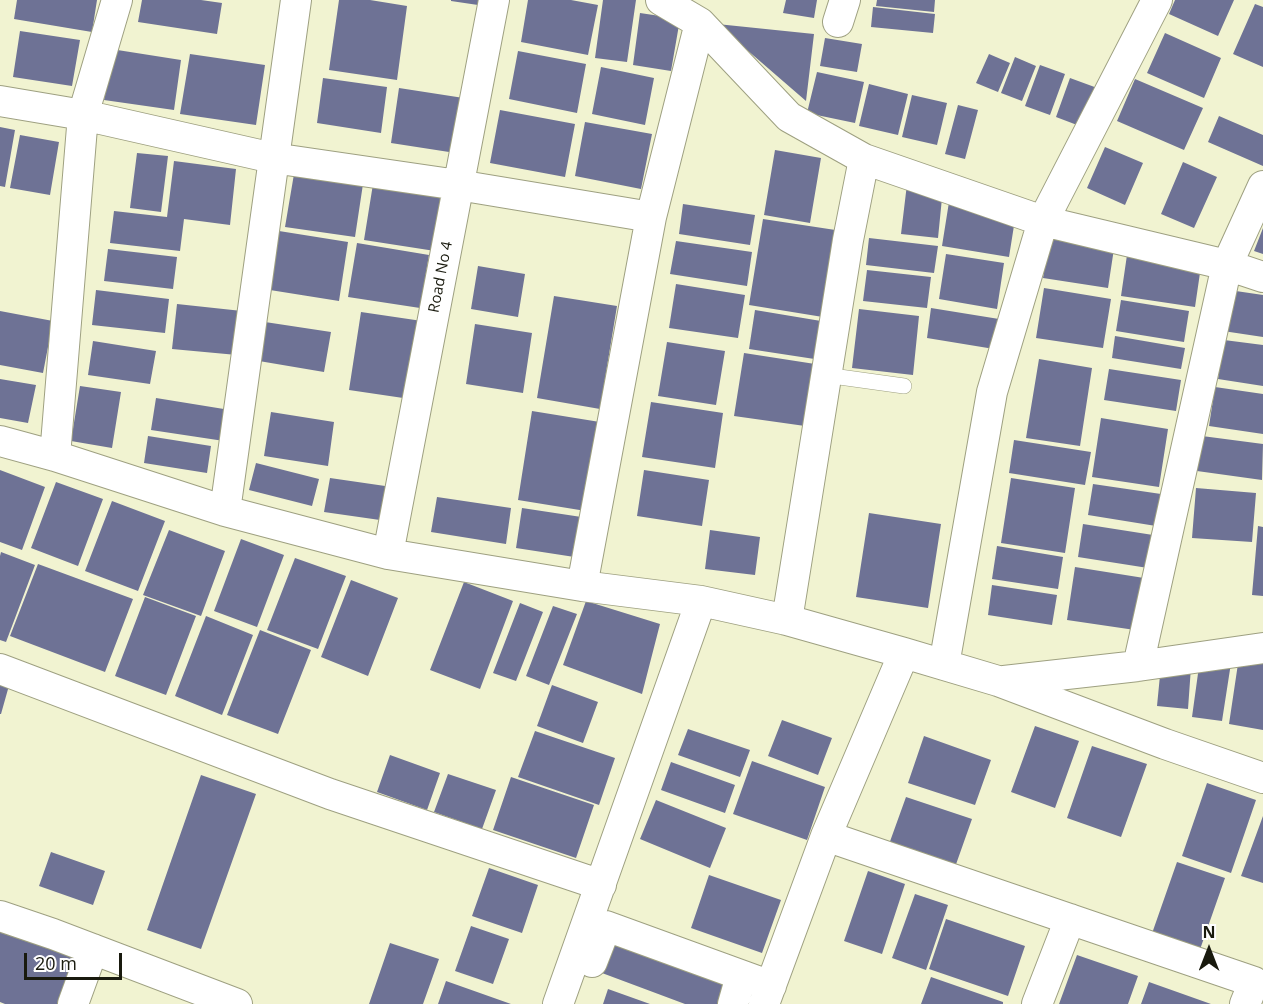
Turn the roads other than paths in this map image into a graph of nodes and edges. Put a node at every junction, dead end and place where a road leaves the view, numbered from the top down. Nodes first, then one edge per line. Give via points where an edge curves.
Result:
1 (117, 0) edge
2 (296, 0) edge
3 (494, 0) edge
4 (661, 0) edge
5 (1157, 0) edge
6 (700, 23) junction
7 (0, 101) edge
8 (83, 115) junction
9 (273, 158) junction
10 (864, 159) junction
11 (458, 185) junction
12 (1263, 186) edge
13 (651, 217) junction
14 (1043, 221) junction
15 (1227, 266) junction
16 (1263, 277) edge
17 (825, 375) junction
18 (904, 386) dead end
19 (0, 441) edge
20 (55, 456) junction
21 (225, 511) junction
22 (388, 554) junction
23 (582, 586) junction
24 (700, 601) junction
25 (787, 620) junction
26 (1263, 648) edge
27 (904, 653) junction
28 (944, 664) junction
29 (1138, 666) junction
30 (0, 669) edge
31 (998, 681) junction
32 (1263, 778) edge
33 (826, 836) junction
34 (601, 885) junction
35 (0, 916) edge
36 (1070, 919) junction
37 (93, 949) junction
38 (741, 976) junction
39 (1254, 991) edge
40 (767, 995) edge
41 (73, 1004) edge
42 (237, 1004) edge
43 (558, 1004) edge
44 (576, 1004) edge
45 (733, 1004) edge
46 (1037, 1004) edge

1 - 8 street
2 - 9 street
3 - 11 street, Road No 4
4 - 6 street
5 - 14 street
6 - 10 street via 789,117
6 - 13 street
7 - 8 street
8 - 9 street
8 - 20 street
9 - 11 street
9 - 21 street
10 - 14 street
10 - 17 street
11 - 13 street
11 - 22 street, Road No 4
12 - 15 street
13 - 23 street
14 - 15 street
14 - 28 street via 992,392
15 - 16 street
15 - 29 street
17 - 18 lane
17 - 25 street
19 - 20 street
20 - 21 street
21 - 22 street
22 - 23 street
23 - 24 street
24 - 25 street
24 - 34 street
25 - 27 street
26 - 29 street
27 - 28 street
27 - 33 street
28 - 31 street
29 - 31 street
30 - 34 street via 330,794
31 - 32 street
33 - 36 street
33 - 40 street
34 - 43 street
35 - 37 street
36 - 39 street
36 - 46 street
37 - 41 street
37 - 42 street
38 - 40 street
38 - 44 street via 606,926
38 - 45 street

